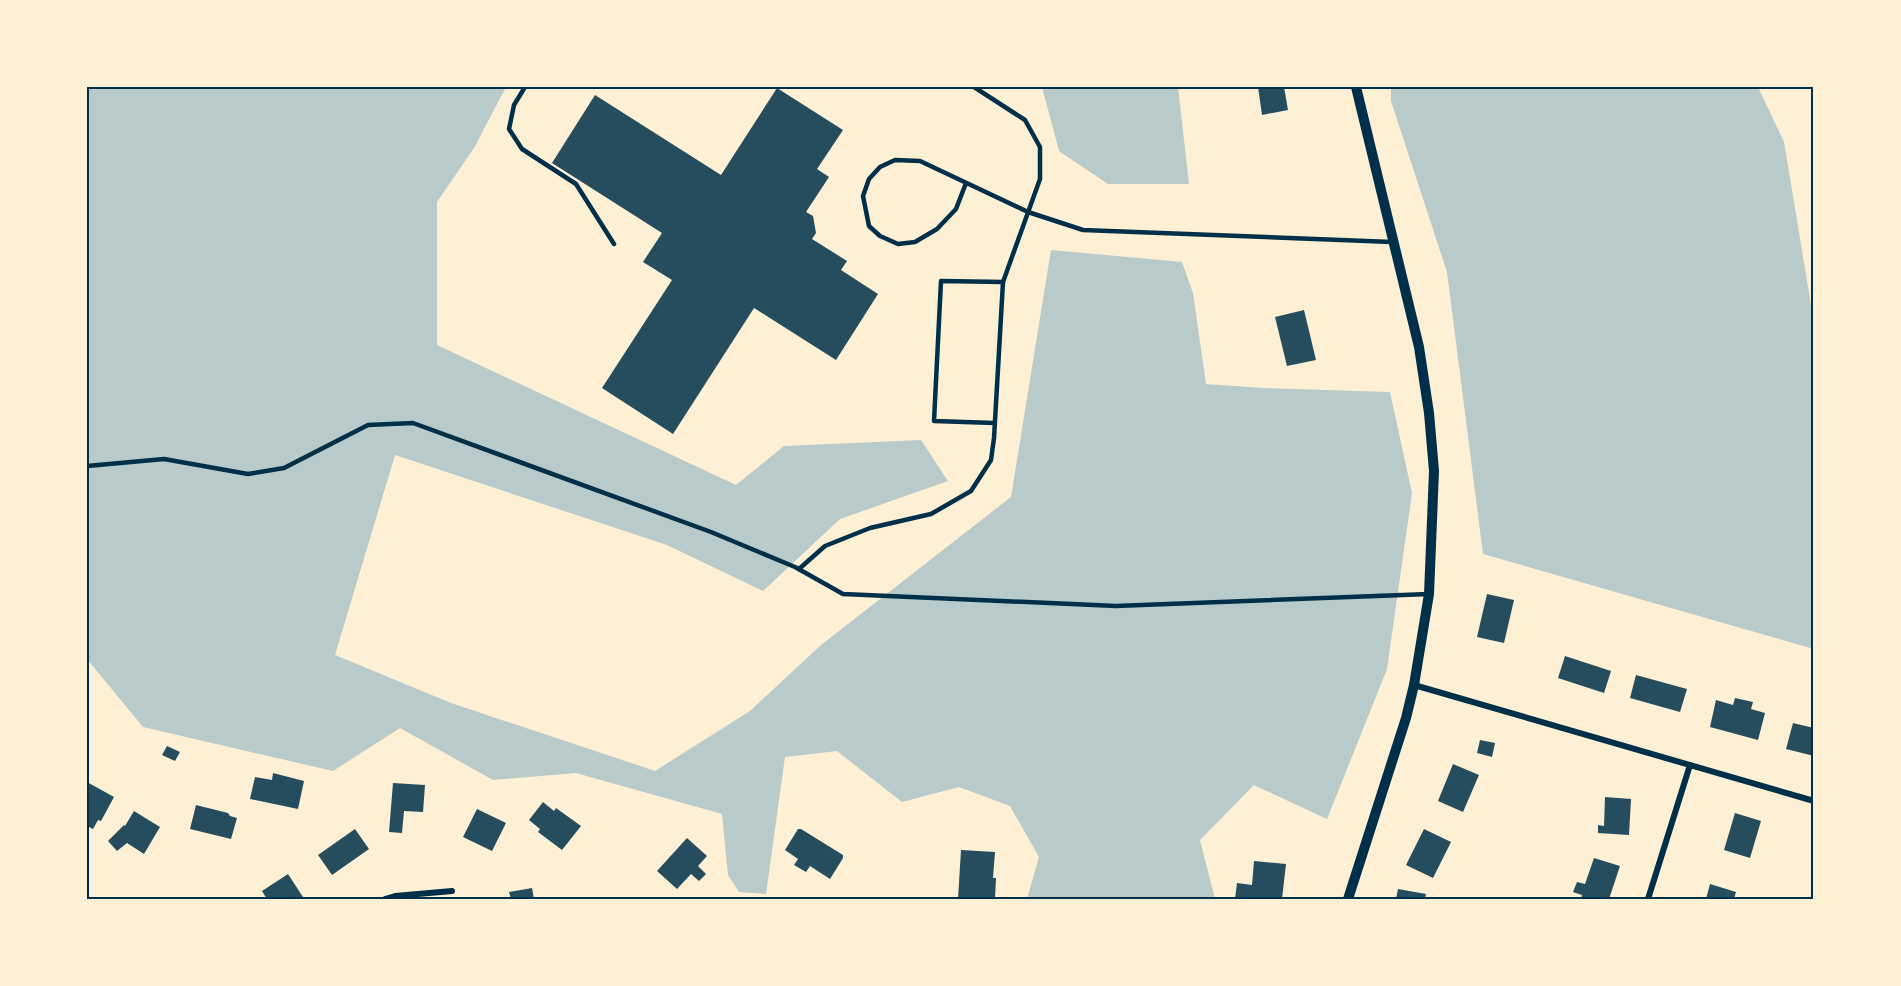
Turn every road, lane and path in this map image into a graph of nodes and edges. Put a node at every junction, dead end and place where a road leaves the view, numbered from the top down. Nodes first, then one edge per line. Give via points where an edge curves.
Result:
1 (525, 87) edge
2 (974, 87) edge
3 (1356, 87) edge
4 (966, 183) junction
5 (1028, 212) junction
6 (1393, 242) junction
7 (614, 243) dead end
8 (1004, 282) junction
9 (995, 423) junction
10 (87, 466) edge
11 (799, 569) junction
12 (1429, 594) junction
13 (1414, 685) junction
14 (1689, 765) junction
15 (1814, 801) edge
16 (452, 891) dead end
17 (396, 897) edge
18 (385, 899) edge
19 (1348, 899) edge
20 (1648, 899) edge

1 - 7 lane via 514,105 509,129 522,148 576,184
2 - 5 lane via 1025,120 1040,147 1040,178
3 - 6 street
4 - 4 lane via 957,209 937,229 915,242 898,244 869,226 862,196 869,179 880,167 895,160 920,160
4 - 5 lane
5 - 6 lane via 1083,230
5 - 8 lane
6 - 12 street via 1419,347 1429,413 1434,471
8 - 9 lane
8 - 9 lane via 941,281 934,422
9 - 11 lane via 991,460 970,491 931,514 870,528 825,546
10 - 11 lane via 164,459 248,474 284,468 368,425 412,423 711,532
11 - 12 lane via 843,594 1104,606
12 - 13 street
13 - 14 street
13 - 19 street
14 - 15 street
14 - 20 street
16 - 17 street
17 - 18 street

